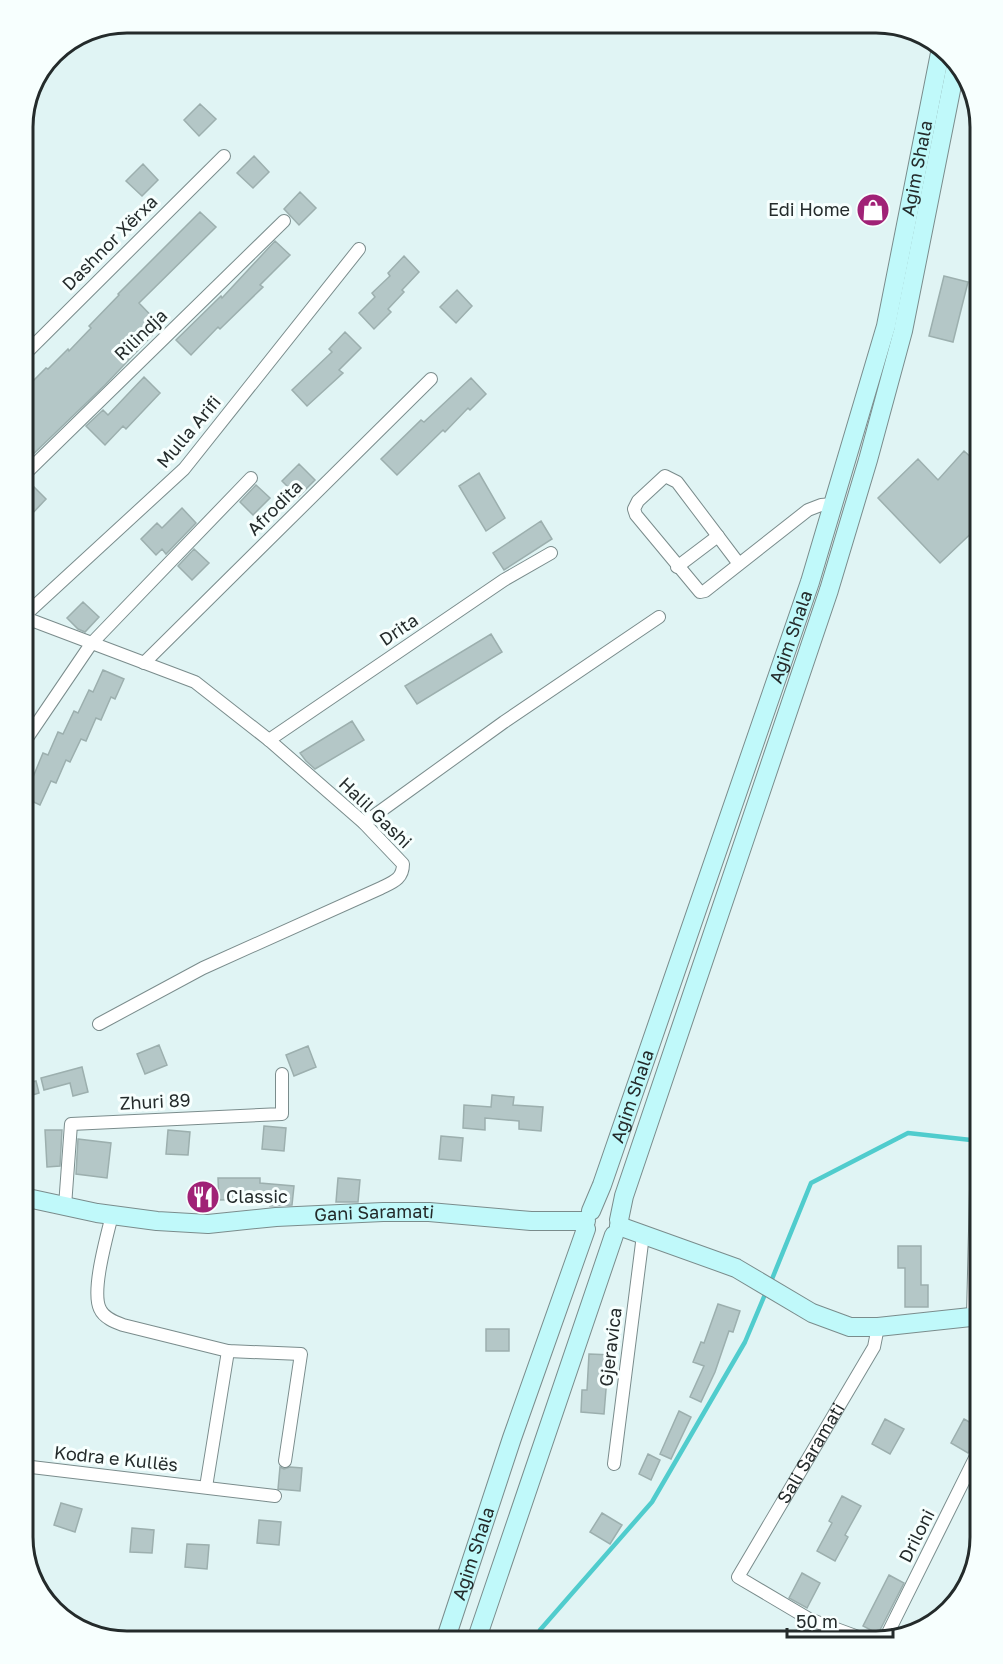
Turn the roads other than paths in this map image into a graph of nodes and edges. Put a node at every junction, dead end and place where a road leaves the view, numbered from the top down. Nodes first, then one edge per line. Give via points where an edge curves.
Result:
1 (939, 57) edge
2 (954, 75) edge
3 (224, 156) dead end
4 (284, 220) dead end
5 (359, 249) dead end
6 (33, 346) edge
7 (431, 379) dead end
8 (33, 466) edge
9 (251, 478) dead end
10 (833, 504) junction
11 (718, 536) junction
12 (551, 553) dead end
13 (739, 564) junction
14 (677, 567) junction
15 (33, 608) edge
16 (659, 617) dead end
17 (33, 621) edge
18 (91, 644) junction
19 (144, 663) junction
20 (33, 729) edge
21 (269, 740) junction
22 (364, 824) junction
23 (99, 1023) dead end
24 (282, 1074) dead end
25 (33, 1199) edge
26 (65, 1206) junction
27 (112, 1215) junction
28 (588, 1220) junction
29 (617, 1227) junction
30 (643, 1235) junction
31 (970, 1317) edge
32 (878, 1327) junction
33 (228, 1351) junction
34 (285, 1461) dead end
35 (614, 1464) dead end
36 (33, 1467) edge
37 (970, 1470) edge
38 (206, 1487) junction
39 (275, 1496) dead end
40 (890, 1630) edge
41 (447, 1631) edge
42 (479, 1631) edge
43 (842, 1631) edge

1 - 10 main road, Agim Shala via 886,326
2 - 29 main road, Agim Shala via 903,331 868,460 829,590 624,1196
3 - 6 street, Dashnor Xërxa
4 - 8 street, Rilindja
5 - 15 street, Mulla Arifi via 184,469
7 - 19 street, Afrodita
9 - 18 street
10 - 13 street via 808,510
10 - 28 main road, Agim Shala via 711,876
11 - 13 street
11 - 14 street
11 - 14 street via 677,482 665,476 634,509
12 - 21 street, Drita via 504,580
13 - 14 street via 700,592
16 - 22 street via 504,722
17 - 18 street, Halil Gashi
18 - 19 street, Halil Gashi
18 - 20 street
19 - 21 street, Halil Gashi via 195,682
21 - 22 street, Halil Gashi
22 - 23 street, Halil Gashi via 403,864 399,878 203,968
24 - 26 street, Zhuri 89 via 282,1114 71,1124
25 - 26 main road, Gani Saramati
26 - 27 main road, Gani Saramati
27 - 28 main road, Gani Saramati via 208,1224 394,1212 531,1221
27 - 33 street via 97,1291 100,1310 123,1325
28 - 29 main road via 594,1238 599,1240 609,1239
28 - 29 main road via 598,1207 609,1208 614,1211
28 - 41 main road, Agim Shala
29 - 30 main road
29 - 42 main road, Agim Shala
30 - 32 main road via 736,1268 812,1313 849,1327
30 - 35 street, Gjeravica
31 - 32 main road
32 - 43 street, Sali Saramati via 874,1347 738,1577 809,1619
33 - 34 street via 301,1354
33 - 38 street
36 - 38 street, Kodra e Kullës
37 - 40 street, Driloni
38 - 39 street, Kodra e Kullës

